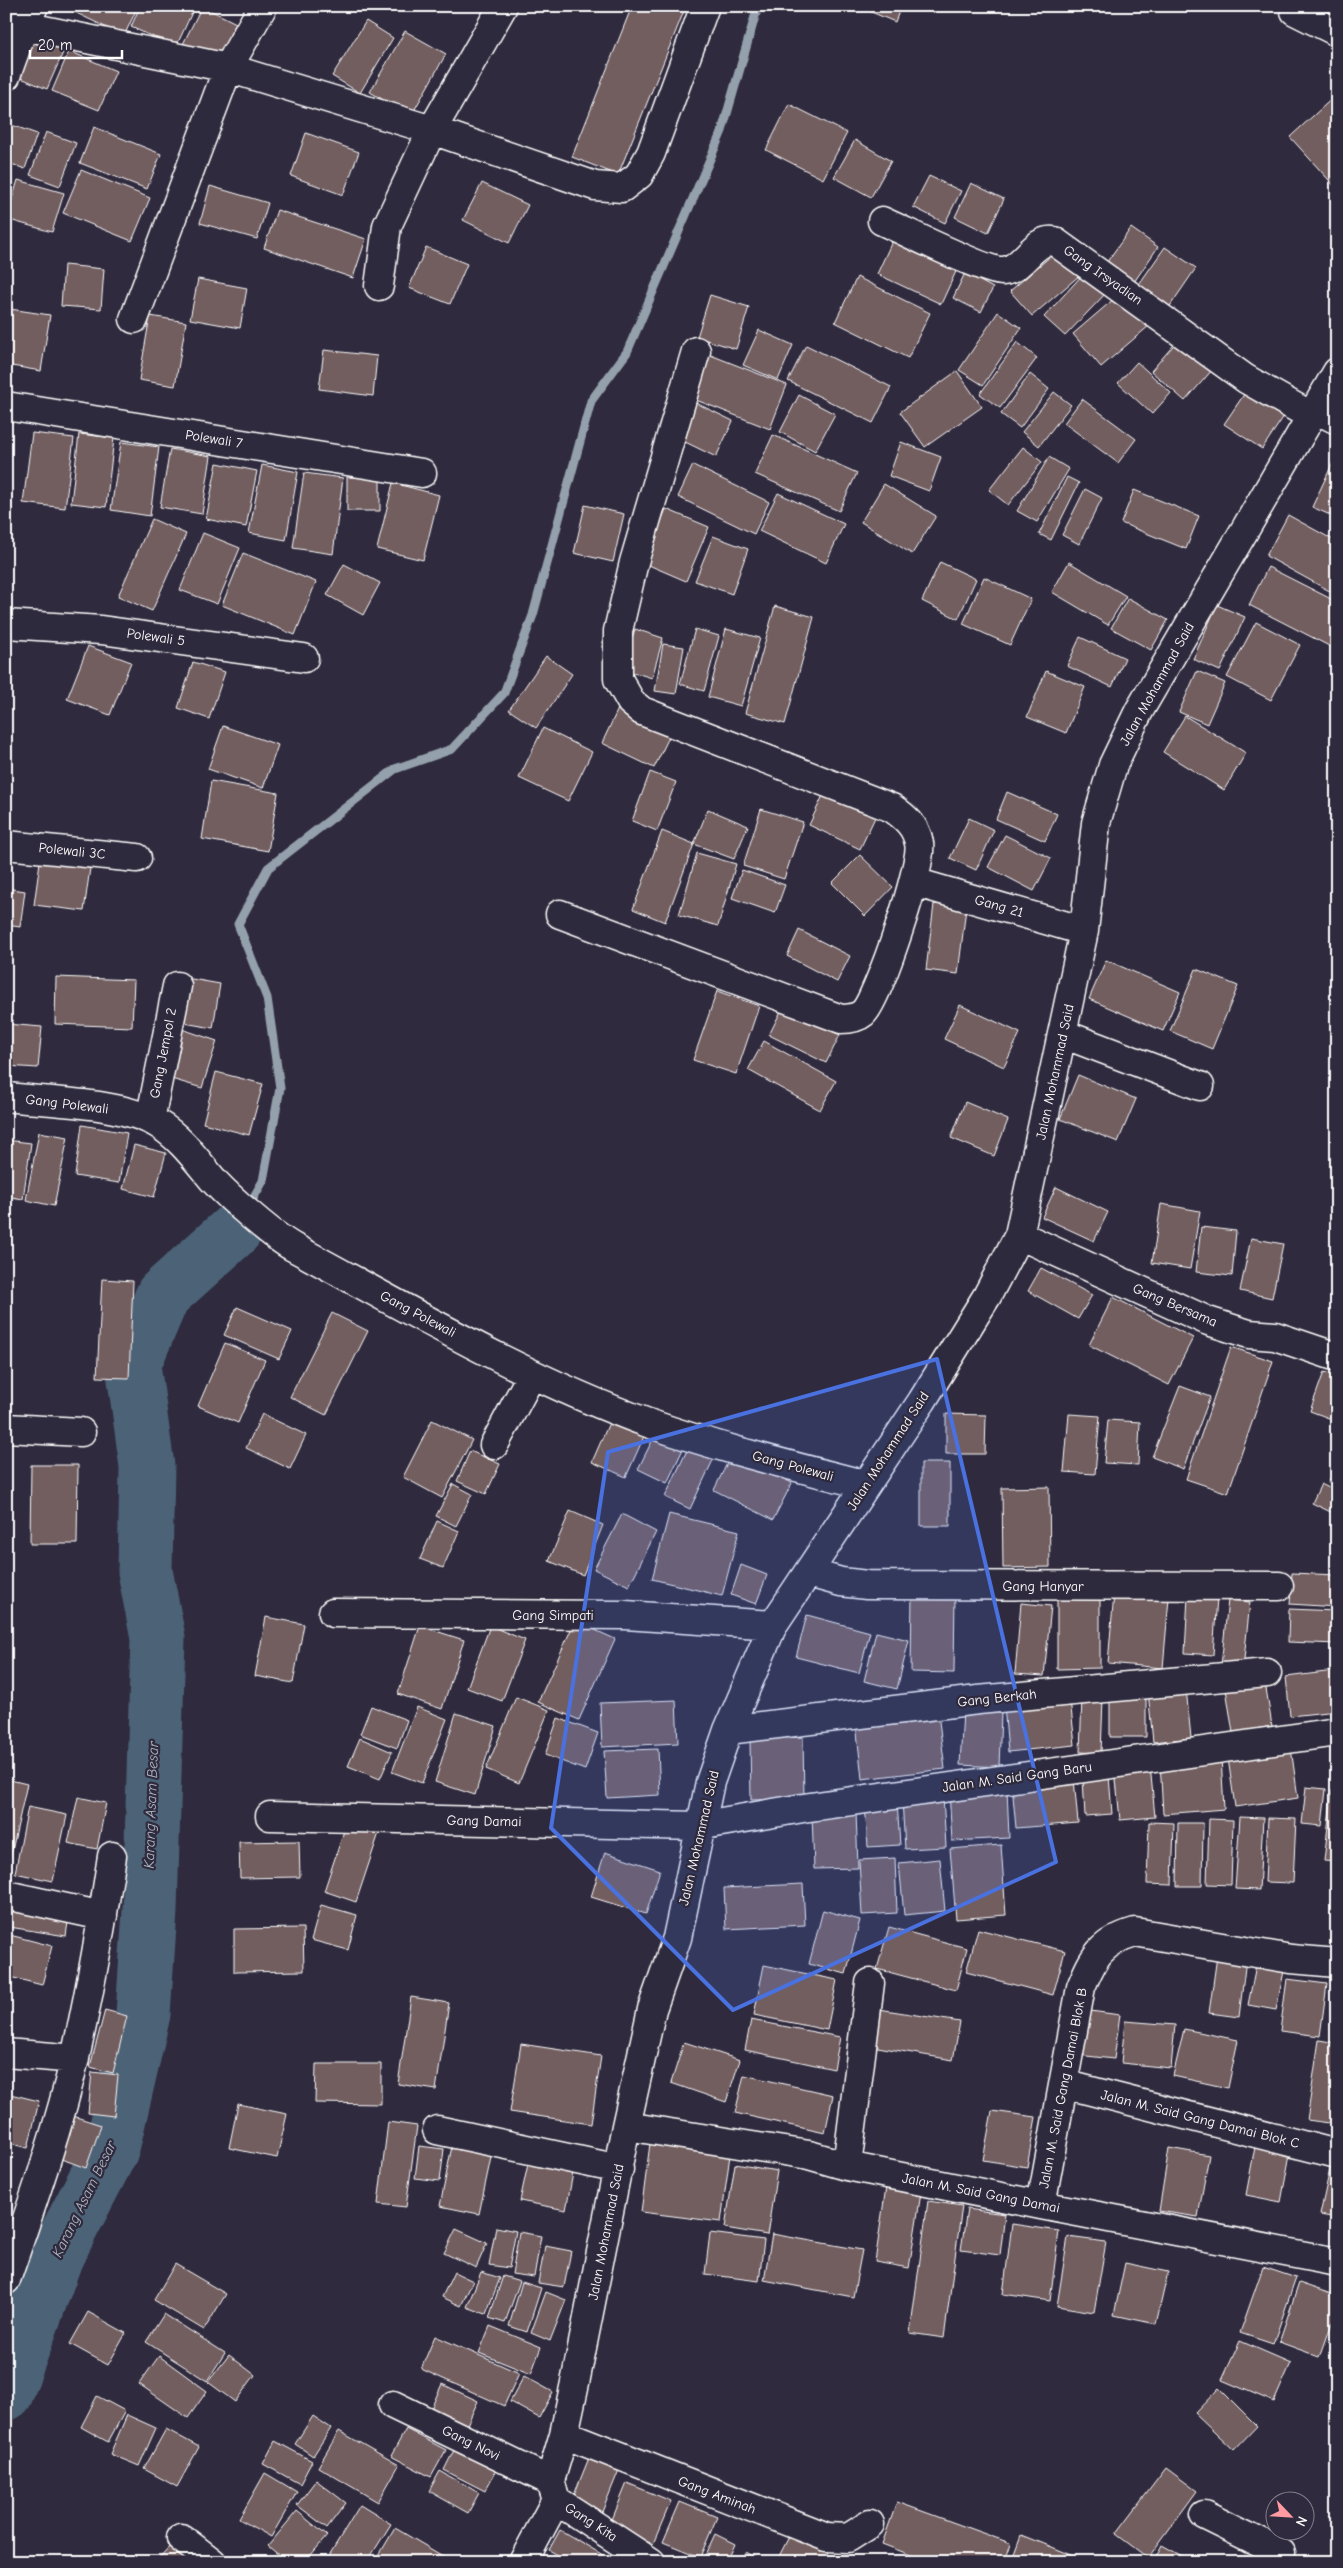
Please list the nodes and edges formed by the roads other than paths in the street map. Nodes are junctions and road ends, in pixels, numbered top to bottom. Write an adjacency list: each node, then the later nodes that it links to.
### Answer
1 (264, 6): 7 (street)
2 (503, 6): 9 (street)
3 (705, 6): 9 (street)
4 (1295, 11): 6 (street)
5 (22, 17): 7 (street); 8 (street)
6 (1337, 32)
7 (228, 68): 9 (street); 12 (street)
8 (6, 76)
9 (432, 130): 11 (street)
10 (882, 221): 16 (street, Gang Irsyadian)
11 (380, 286)
12 (134, 320)
13 (696, 351): 22 (street)
14 (1337, 372): 16 (street, Jalan Mohammad Said)
15 (6, 406): 17 (street, Polewali 7)
16 (1321, 415): 24 (street, Jalan Mohammad Said)
17 (422, 473)
18 (6, 624): 19 (street, Polewali 5)
19 (304, 658)
20 (6, 845): 21 (street, Polewali 3C)
21 (137, 858)
22 (914, 882): 23 (street); 24 (street, Gang 21)
23 (560, 914)
24 (1084, 931): 26 (street, Jalan Mohammad Said)
25 (177, 986): 29 (street, Gang Jempol 2)
26 (1063, 1034): 27 (street); 30 (street, Jalan Mohammad Said)
27 (1200, 1086)
28 (6, 1097): 29 (street, Gang Polewali)
29 (150, 1120): 32 (street, Gang Polewali)
30 (1019, 1235): 31 (street, Gang Bersama); 36 (street, Jalan Mohammad Said)
31 (1337, 1357)
32 (532, 1374): 35 (street); 36 (street, Gang Polewali)
33 (6, 1428): 34 (street)
34 (81, 1432)
35 (494, 1445)
36 (866, 1486): 37 (street, Jalan Mohammad Said)
37 (809, 1573): 38 (street, Gang Hanyar); 40 (street, Jalan Mohammad Said)
38 (1279, 1586)
39 (333, 1613): 40 (street, Gang Simpati)
40 (773, 1625): 42 (street, Jalan Mohammad Said)
41 (1267, 1672): 42 (street, Gang Berkah)
42 (728, 1730): 45 (street, Jalan Mohammad Said)
43 (1337, 1732): 45 (street, Jalan M. Said Gang Baru)
44 (270, 1816): 45 (street, Gang Damai)
45 (698, 1826): 54 (street, Jalan Mohammad Said)
46 (112, 1856): 48 (street)
47 (6, 1894): 48 (street)
48 (103, 1916): 52 (street)
49 (1337, 1963): 53 (street, Jalan M. Said Gang Damai Blok B)
50 (870, 1983): 57 (street)
51 (6, 2053): 52 (street)
52 (75, 2059): 61 (street)
53 (1064, 2084): 56 (street, Jalan M. Said Gang Damai Blok C); 59 (street, Jalan M. Said Gang Damai Blok B)
54 (626, 2126): 57 (street, Jalan M. Said Gang Damai); 58 (street, Jalan Mohammad Said)
55 (437, 2130): 58 (street)
56 (1337, 2154)
57 (847, 2166): 59 (street, Jalan M. Said Gang Damai)
58 (619, 2169): 63 (street, Jalan Mohammad Said)
59 (1041, 2206): 60 (street, Jalan M. Said Gang Damai)
60 (1337, 2262)
61 (6, 2280)
62 (393, 2405): 64 (street, Gang Novi)
63 (564, 2434): 64 (street, Jalan Mohammad Said); 66 (street, Gang Aminah)
64 (553, 2491): 70 (street, Jalan Mohammad Said); 71 (street, Gang Kita)
65 (1204, 2515): 68 (street)
66 (870, 2524)
67 (181, 2538): 69 (street)
68 (1278, 2557)
69 (212, 2562)
70 (523, 2562)
71 (651, 2562)

